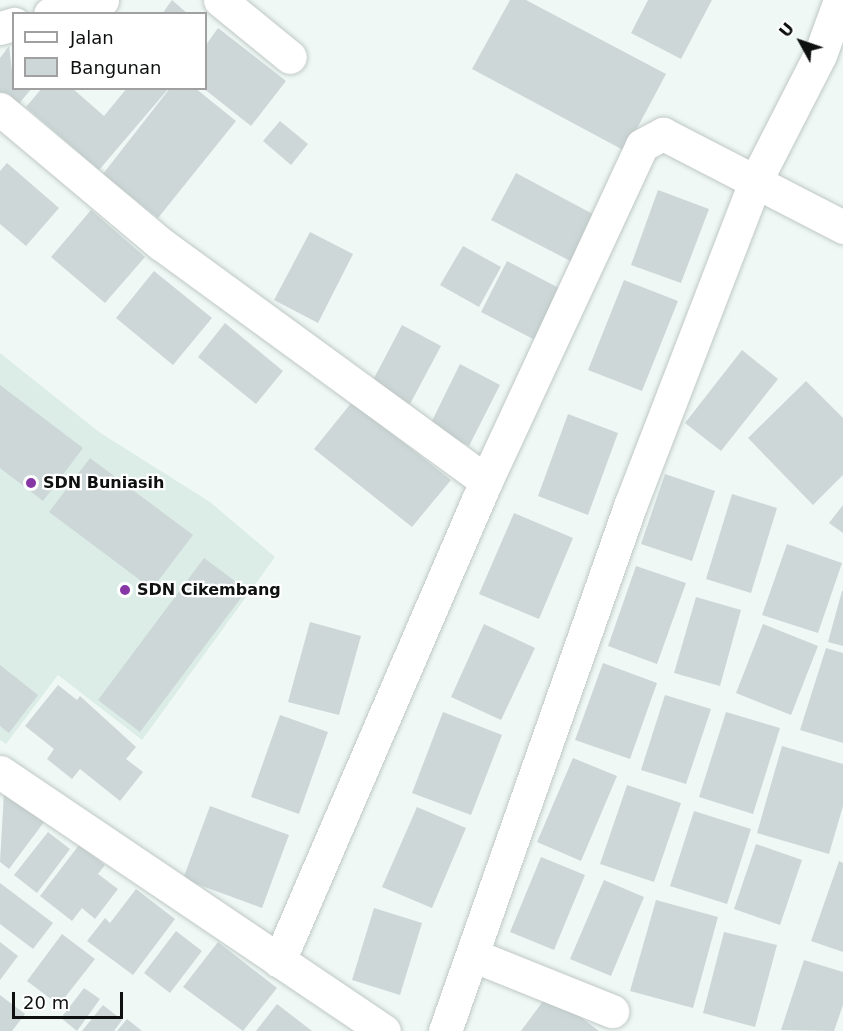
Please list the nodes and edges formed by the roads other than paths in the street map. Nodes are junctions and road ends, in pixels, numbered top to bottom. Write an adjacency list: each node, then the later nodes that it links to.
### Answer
1 (102, 0): 4 (street)
2 (220, 0): 5 (street)
3 (840, 0): 7 (street)
4 (57, 12)
5 (290, 57)
6 (0, 109): 9 (street)
7 (756, 180): 8 (street); 9 (street); 11 (street)
8 (843, 227)
9 (486, 481): 12 (street)
10 (0, 772): 12 (street)
11 (475, 956): 13 (street); 15 (street)
12 (279, 961): 14 (street)
13 (612, 1011)
14 (384, 1031)
15 (445, 1031)

